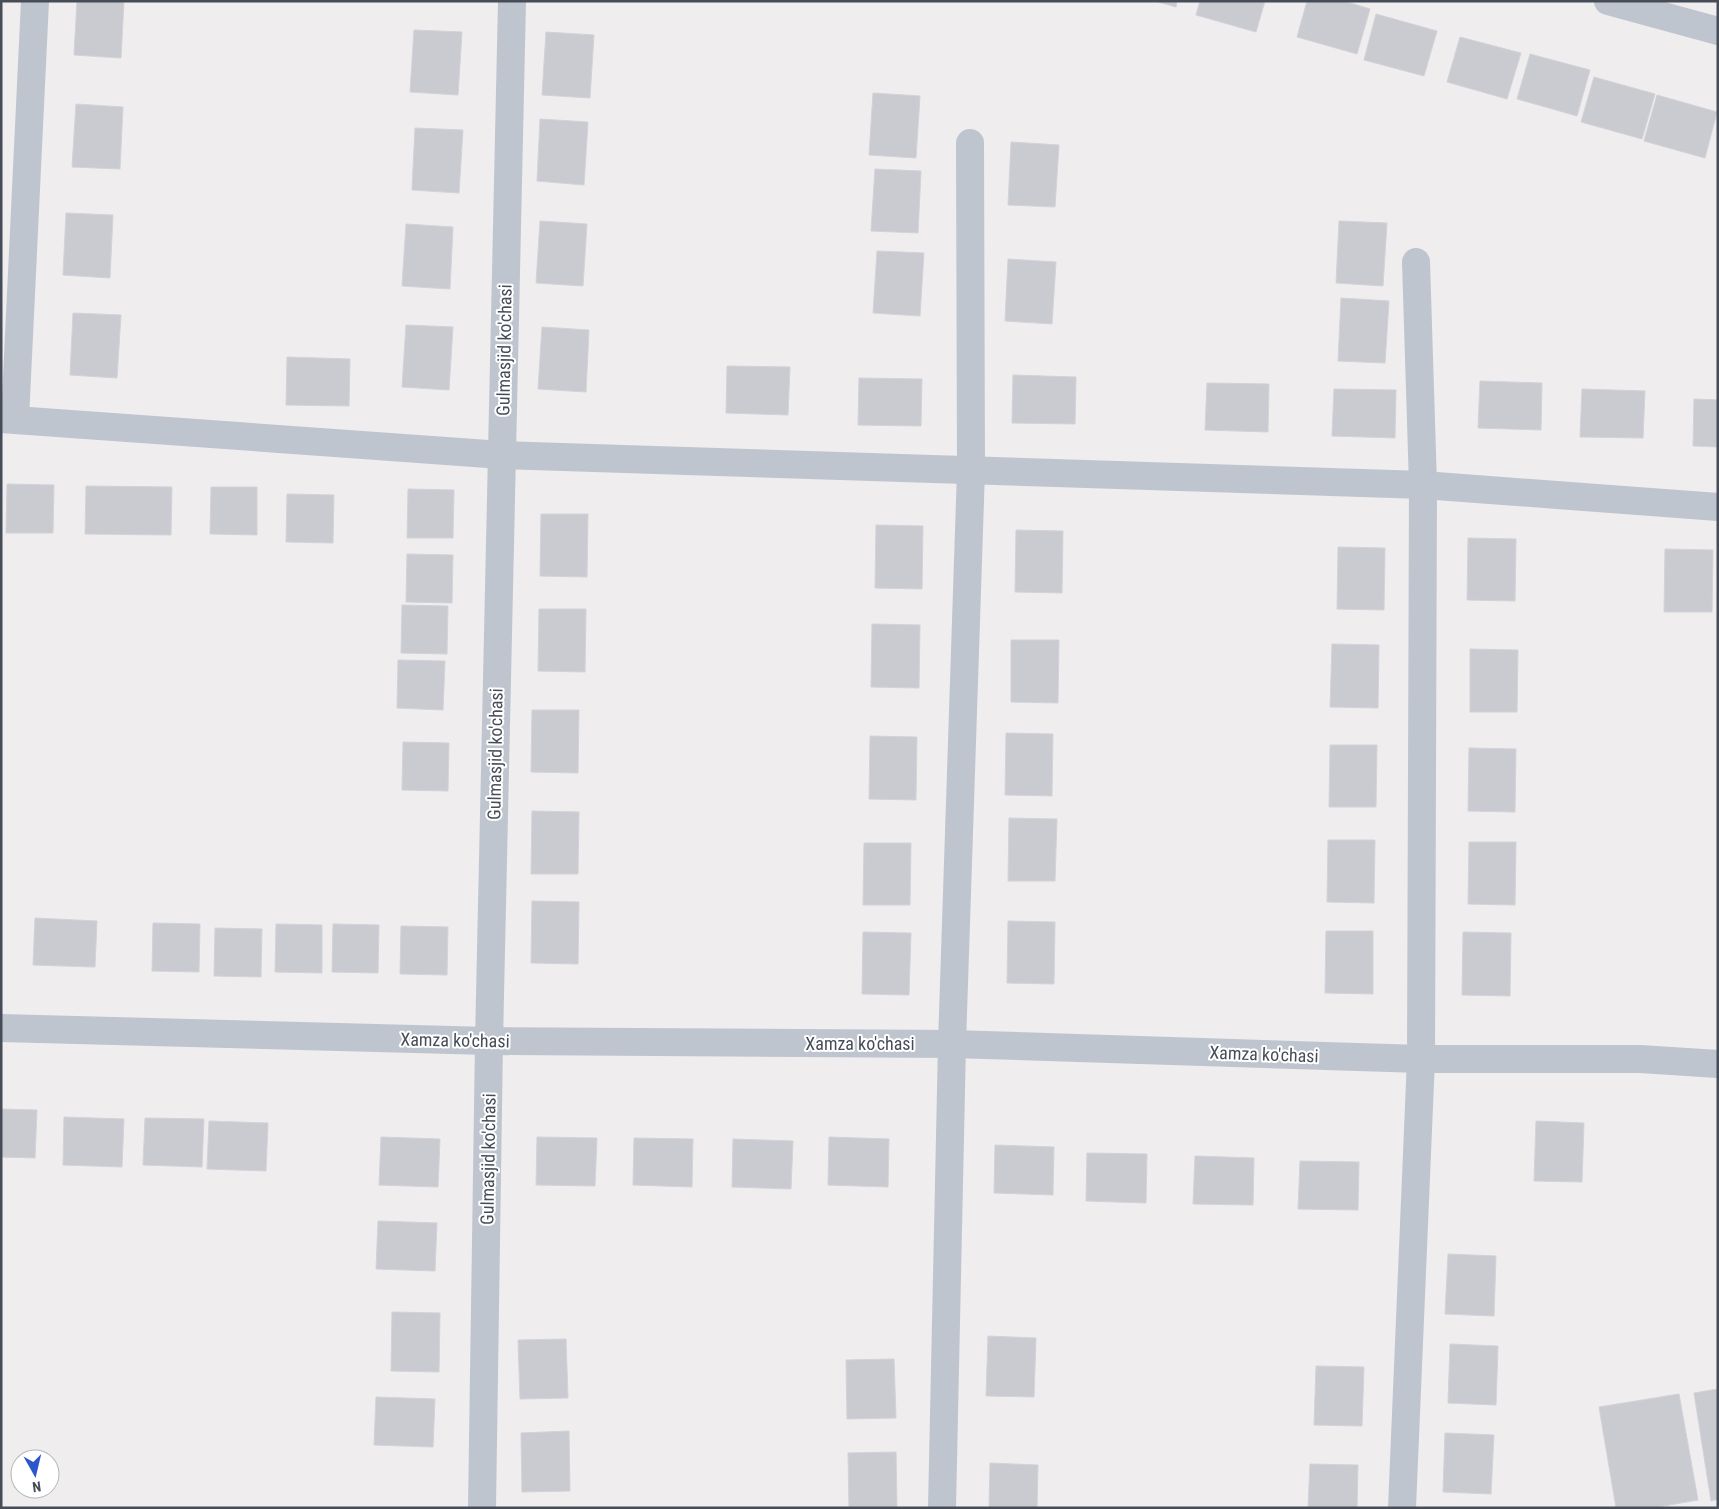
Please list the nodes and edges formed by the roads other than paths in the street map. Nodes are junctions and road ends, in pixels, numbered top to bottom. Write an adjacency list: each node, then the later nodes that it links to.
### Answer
1 (35, 1): 7 (street)
2 (512, 1): 8 (street, Gulmasjid ko'chasi)
3 (1608, 1): 4 (street)
4 (1718, 31)
5 (970, 143): 9 (street)
6 (1416, 262): 10 (street)
7 (8, 419): 8 (street)
8 (502, 455): 9 (street); 13 (street, Gulmasjid ko'chasi)
9 (971, 470): 10 (street); 14 (street)
10 (1423, 485): 11 (street); 15 (street)
11 (1718, 507)
12 (1, 1028): 13 (street, Xamza ko'chasi)
13 (490, 1041): 14 (street, Xamza ko'chasi); 17 (street, Gulmasjid ko'chasi)
14 (952, 1044): 15 (street, Xamza ko'chasi); 18 (street)
15 (1421, 1060): 16 (street, Xamza ko'chasi); 19 (street)
16 (1718, 1064)
17 (482, 1508)
18 (942, 1508)
19 (1402, 1508)

